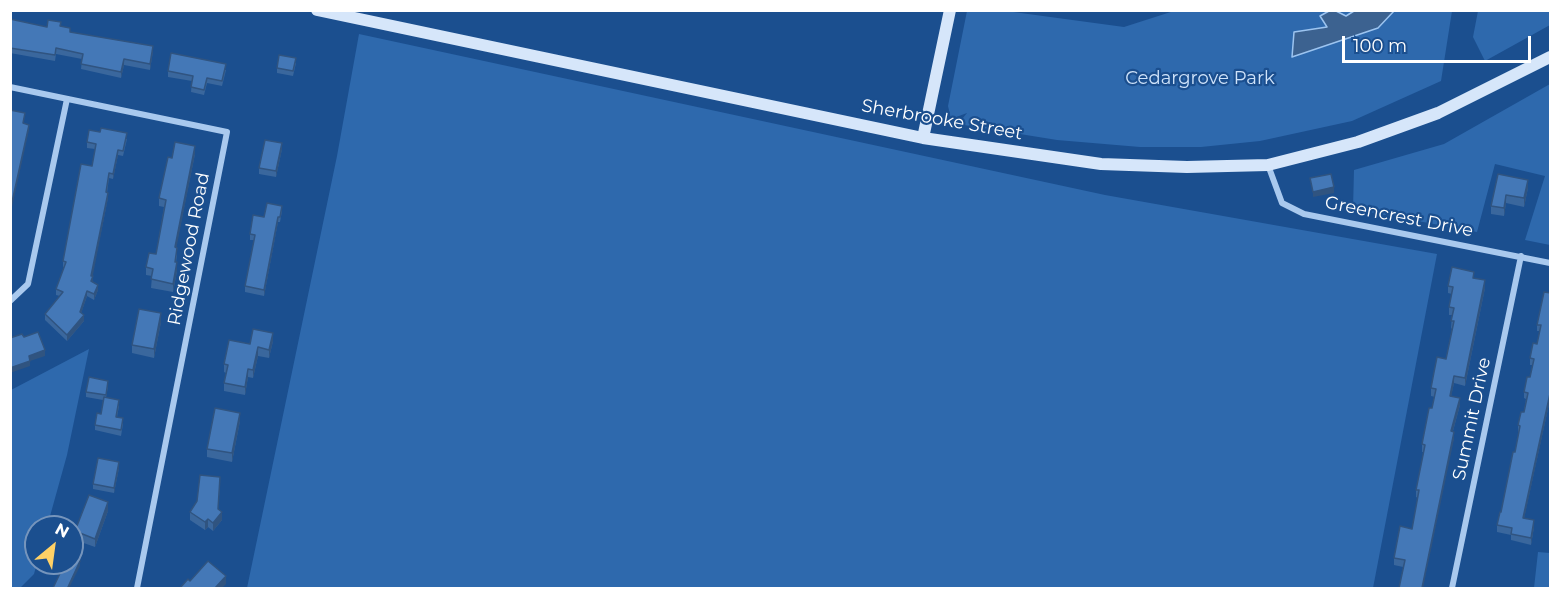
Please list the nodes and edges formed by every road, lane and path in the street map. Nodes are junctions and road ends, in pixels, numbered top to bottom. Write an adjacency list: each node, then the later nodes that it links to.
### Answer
1 (317, 10): 6 (main road, Sherbrooke Street)
2 (950, 10): 6 (main road)
3 (1551, 57): 7 (main road, Sherbrooke Street)
4 (10, 87): 5 (street, Ridgewood Road)
5 (67, 99): 10 (street); 11 (street, Ridgewood Road)
6 (923, 138): 7 (main road, Sherbrooke Street)
7 (1268, 165): 8 (street, Greencrest Drive)
8 (1521, 256): 9 (street, Greencrest Drive); 12 (street, Summit Drive)
9 (1551, 263)
10 (10, 301)
11 (137, 588)
12 (1452, 588)

